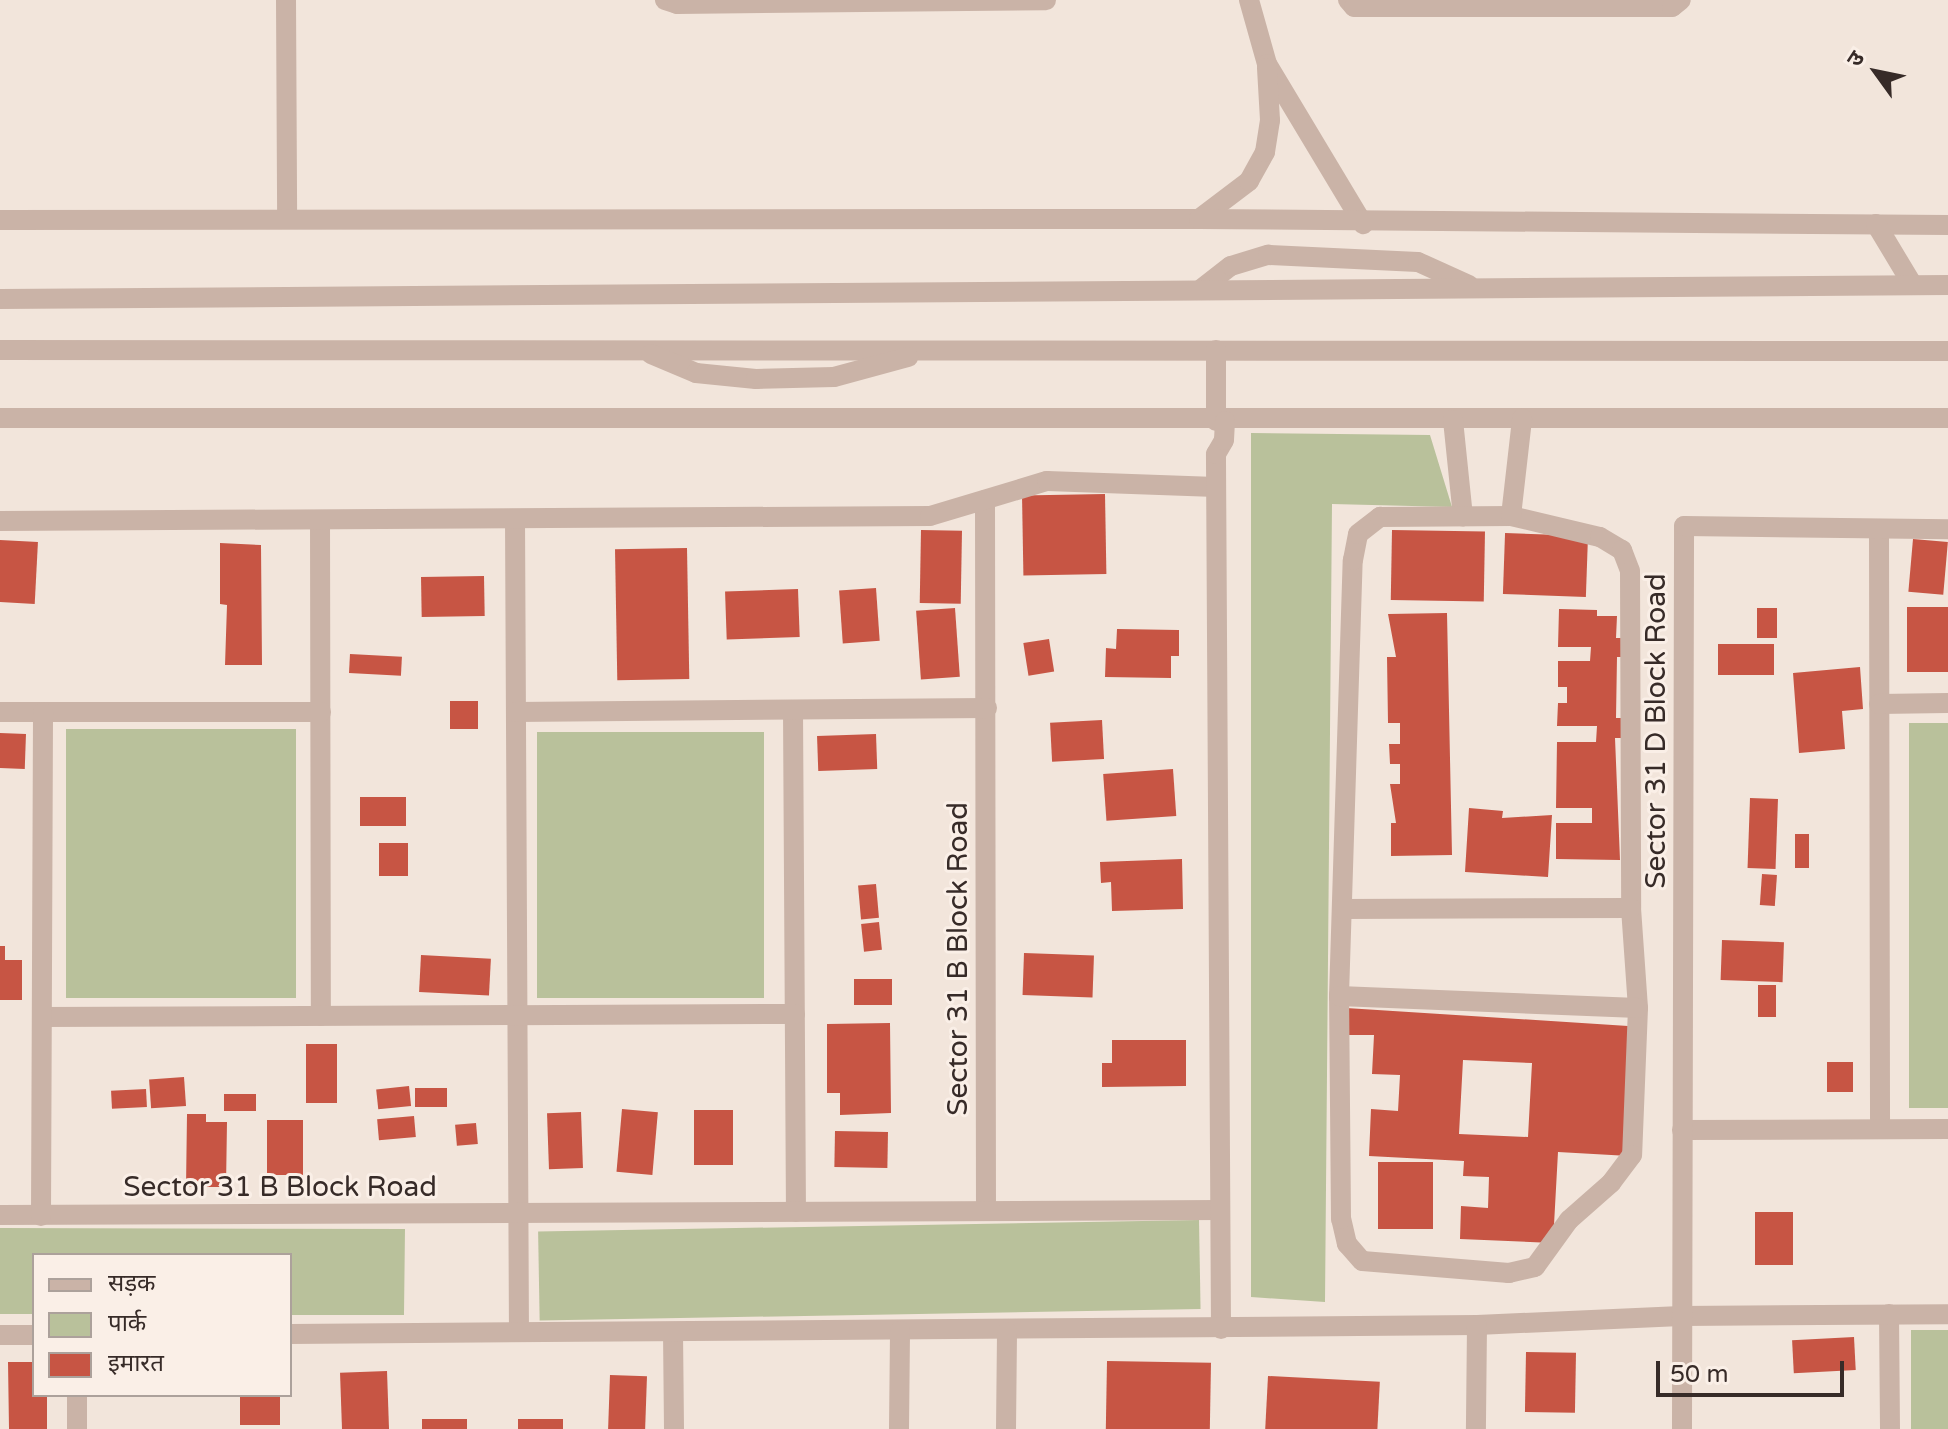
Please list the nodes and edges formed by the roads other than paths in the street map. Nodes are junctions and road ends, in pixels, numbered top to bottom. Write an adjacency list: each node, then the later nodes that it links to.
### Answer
1 (286, 0): 10 (street)
2 (665, 0): 7 (street)
3 (1046, 0): 8 (street)
4 (1249, 0): 9 (street)
5 (1348, 0): 6 (street)
6 (1681, 0)
7 (815, 2): 8 (street)
8 (894, 2)
9 (1267, 64): 11 (street); 13 (street)
10 (287, 218): 11 (street); 12 (street)
11 (1199, 219): 13 (street)
12 (0, 220)
13 (1363, 224): 14 (street)
14 (1876, 224): 15 (street); 16 (street)
15 (1948, 225)
16 (1912, 284): 17 (street); 18 (street)
17 (1948, 285)
18 (1476, 288): 19 (street); 19 (street)
19 (1200, 290): 20 (street)
20 (0, 299)
21 (0, 350): 22 (street)
22 (643, 350): 23 (street); 23 (street)
23 (936, 350): 24 (street)
24 (1216, 350): 25 (street); 30 (street)
25 (1948, 351)
26 (0, 418): 30 (street)
27 (1948, 418): 28 (street)
28 (1522, 419): 29 (street); 34 (street)
29 (1453, 420): 30 (street); 33 (street)
30 (1217, 421): 31 (street)
31 (1216, 487): 32 (street); 60 (street)
32 (985, 500): 35 (street); 42 (street, Sector 31 B Block Road)
33 (1463, 516): 34 (street); 49 (street)
34 (1511, 516): 48 (street)
35 (515, 519): 36 (street); 47 (street)
36 (320, 520): 37 (street); 46 (street)
37 (0, 521)
38 (1879, 529): 39 (street, Sector 31 D Block Road); 41 (street); 58 (street, Sector 31 D Block Road)
39 (1948, 529)
40 (1948, 703): 41 (street)
41 (1879, 704): 56 (street)
42 (987, 708): 43 (street); 59 (street, Sector 31 B Block Road)
43 (793, 710): 47 (street); 52 (street)
44 (0, 712): 45 (street)
45 (43, 712): 46 (street); 55 (street)
46 (321, 712): 54 (street)
47 (516, 712): 53 (street)
48 (1631, 908): 49 (street); 51 (street)
49 (1343, 909): 50 (street)
50 (1339, 996): 51 (street); 51 (street)
51 (1638, 1008)
52 (795, 1014): 53 (street); 61 (street)
53 (518, 1015): 54 (street); 62 (street)
54 (321, 1016): 55 (street)
55 (42, 1017): 64 (street)
56 (1880, 1129): 57 (street); 58 (street)
57 (1948, 1129)
58 (1682, 1130): 67 (street, Sector 31 D Block Road)
59 (986, 1210): 60 (street, Sector 31 B Block Road); 61 (street, Sector 31 B Block Road)
60 (1220, 1210): 69 (street)
61 (796, 1212): 62 (street, Sector 31 B Block Road)
62 (519, 1213): 64 (street, Sector 31 B Block Road); 71 (street)
63 (0, 1215): 64 (street, Sector 31 B Block Road)
64 (41, 1216)
65 (1889, 1314): 66 (street); 67 (street); 84 (street)
66 (1948, 1314)
67 (1681, 1316): 68 (street); 83 (street, Sector 31 D Block Road)
68 (1477, 1325): 69 (street); 82 (street)
69 (1221, 1329): 73 (street)
70 (900, 1331): 72 (street); 73 (street); 80 (street)
71 (519, 1332): 72 (street); 74 (street)
72 (673, 1332): 79 (street)
73 (1007, 1332): 81 (street)
74 (292, 1334)
75 (0, 1335): 76 (street)
76 (32, 1335)
77 (77, 1397): 78 (street)
78 (77, 1429)
79 (674, 1429)
80 (899, 1429)
81 (1006, 1429)
82 (1476, 1429)
83 (1682, 1429)
84 (1890, 1429)

